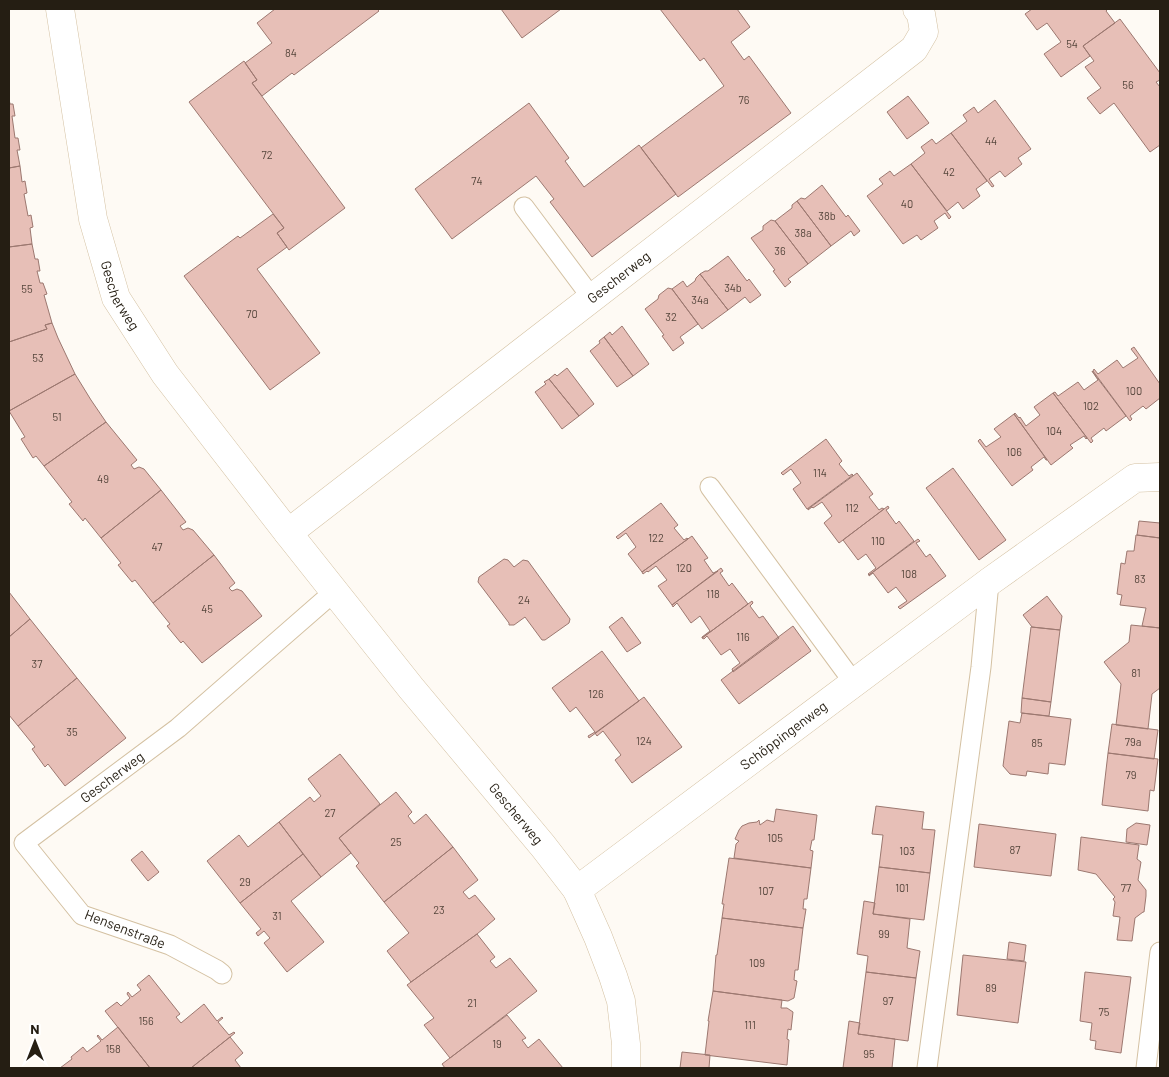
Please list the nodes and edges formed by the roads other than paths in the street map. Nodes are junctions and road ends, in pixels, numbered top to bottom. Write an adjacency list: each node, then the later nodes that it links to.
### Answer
1 (60, 9): 7 (street, Gescherweg)
2 (916, 9): 4 (street, Gescherweg)
3 (524, 207): 4 (lane)
4 (592, 298): 7 (street, Gescherweg)
5 (1160, 477): 8 (street, Schöppingenweg)
6 (710, 487): 10 (lane)
7 (288, 533): 9 (street, Gescherweg)
8 (989, 582): 10 (street, Schöppingenweg); 16 (lane)
9 (335, 592): 11 (lane, Gescherweg); 12 (street, Gescherweg)
10 (854, 683): 12 (street, Schöppingenweg)
11 (24, 843): 14 (lane, Hensenstraße)
12 (577, 890): 15 (street, Gescherweg)
13 (1160, 952): 17 (lane)
14 (222, 974)
15 (626, 1068)
16 (927, 1068)
17 (1146, 1068)

